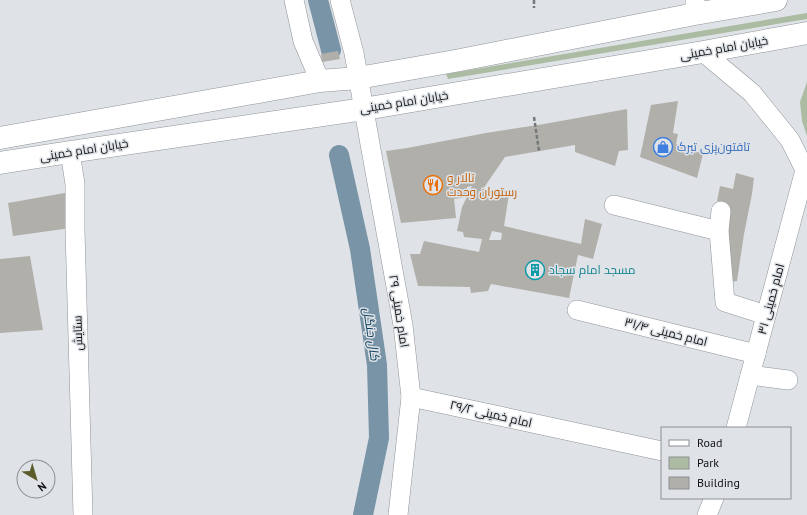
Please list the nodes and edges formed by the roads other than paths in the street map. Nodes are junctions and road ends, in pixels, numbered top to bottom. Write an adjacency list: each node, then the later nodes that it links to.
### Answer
1 (294, 0): 8 (street)
2 (340, 0): 7 (street, امام خمینی ۲۹)
3 (776, 0): 4 (main road)
4 (695, 7): 7 (main road)
5 (807, 33): 6 (main road, خیابان امام خمینی)
6 (703, 52): 9 (main road, خیابان امام خمینی); 13 (street)
7 (358, 78): 8 (main road); 9 (street, امام خمینی ۲۹)
8 (320, 81): 10 (main road)
9 (364, 109): 11 (main road, خیابان امام خمینی); 22 (street, امام خمینی ۲۹)
10 (0, 138)
11 (70, 152): 12 (main road, خیابان امام خمینی); 26 (street, ستایش)
12 (0, 163)
13 (806, 171): 18 (street, امام خمینی ۳۱)
14 (614, 205): 16 (street)
15 (721, 211): 16 (street)
16 (719, 231): 18 (street)
17 (577, 310): 19 (street, امام خمینی ۳۱/۴)
18 (766, 316): 19 (street, امام خمینی ۳۱)
19 (756, 354): 20 (street, امام خمینی ۳۱)
20 (750, 375): 21 (street); 23 (street, امام خمینی ۳۱)
21 (788, 380)
22 (411, 396): 24 (street, امام خمینی ۲۹/۲); 27 (street, امام خمینی ۲۹)
23 (736, 427)
24 (661, 451)
25 (714, 499): 28 (street)
26 (83, 515)
27 (398, 515)
28 (707, 515)

